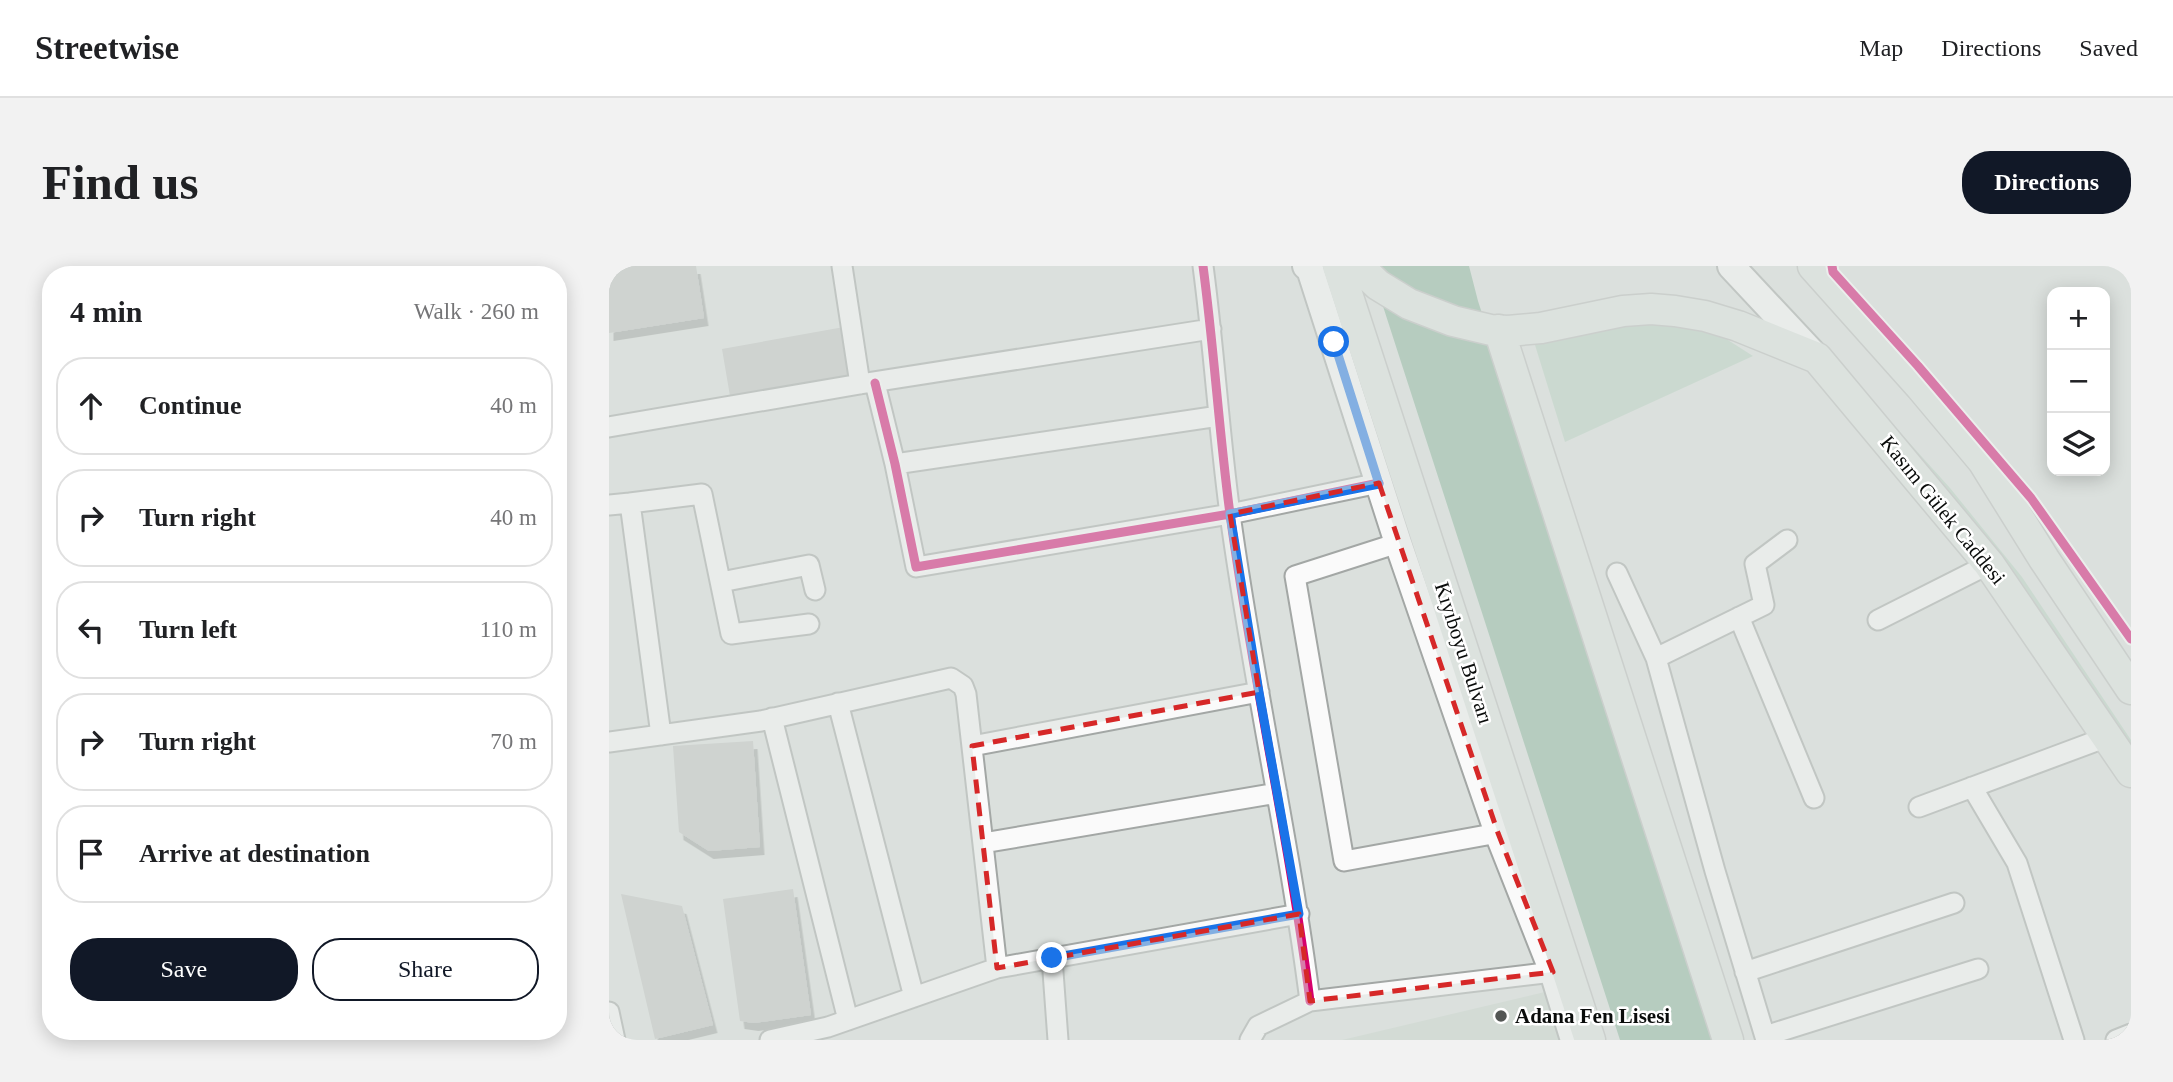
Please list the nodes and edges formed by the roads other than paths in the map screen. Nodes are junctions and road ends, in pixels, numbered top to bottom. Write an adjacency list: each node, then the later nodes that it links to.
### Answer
1 (842, 266): 11 (street)
2 (1203, 266): 8 (street)
3 (1306, 266): 15 (main road)
4 (1338, 266): 63 (main road, Kıyıboyu Bulvarı)
5 (1731, 266): 10 (main road, Kasım Gülek Caddesi)
6 (1813, 266): 29 (main road)
7 (1368, 276): 9 (main road)
8 (1212, 329): 11 (street); 12 (street)
9 (1495, 330): 10 (main road); 64 (main road)
10 (1817, 358): 21 (main road, Kasım Gülek Caddesi)
11 (868, 383): 13 (street); 14 (street)
12 (1219, 416): 14 (street); 18 (street)
13 (609, 427)
14 (895, 464): 18 (street)
15 (1379, 484): 18 (street); 20 (main road)
16 (630, 503): 17 (street); 23 (street); 33 (street)
17 (609, 505)
18 (1230, 514): 30 (street)
19 (1787, 540): 25 (street)
20 (1398, 543): 42 (main road); 42 (street)
21 (1989, 564): 26 (street); 34 (main road, Kasım Gülek Caddesi)
22 (1617, 573): 28 (street)
23 (721, 582): 24 (street); 27 (street)
24 (815, 590)
25 (1739, 617): 28 (street); 40 (street)
26 (1878, 620)
27 (809, 624)
28 (1656, 658): 50 (street)
29 (2131, 690)
30 (1259, 692): 36 (street); 39 (street)
31 (838, 703): 32 (street); 36 (street); 51 (street)
32 (772, 718): 33 (street); 54 (street)
33 (661, 735): 35 (street)
34 (2107, 737): 37 (main road, Kasım Gülek Caddesi); 38 (street)
35 (609, 742)
36 (972, 746): 43 (street)
37 (2131, 772)
38 (1972, 787): 41 (street); 65 (street)
39 (1277, 793): 43 (street); 45 (street)
40 (1814, 798)
41 (1919, 807)
42 (1498, 833): 49 (main road)
43 (983, 843): 47 (street)
44 (1954, 903): 50 (street)
45 (1299, 914): 46 (street); 52 (street)
46 (1052, 958): 47 (street); 60 (street)
47 (997, 968): 51 (street)
48 (1978, 969): 57 (street)
49 (1553, 972): 52 (street); 62 (main road)
50 (1745, 972): 57 (street)
51 (913, 998): 54 (street)
52 (1310, 1001): 61 (street)
53 (609, 1012): 58 (street)
54 (848, 1020): 55 (street)
55 (829, 1033): 59 (street)
56 (2131, 1034): 66 (street)
57 (1765, 1038)
58 (615, 1040)
59 (770, 1040)
60 (1058, 1040)
61 (1250, 1040)
62 (1574, 1040)
63 (1590, 1040)
64 (1728, 1040)
65 (2074, 1040)
66 (2116, 1040)

